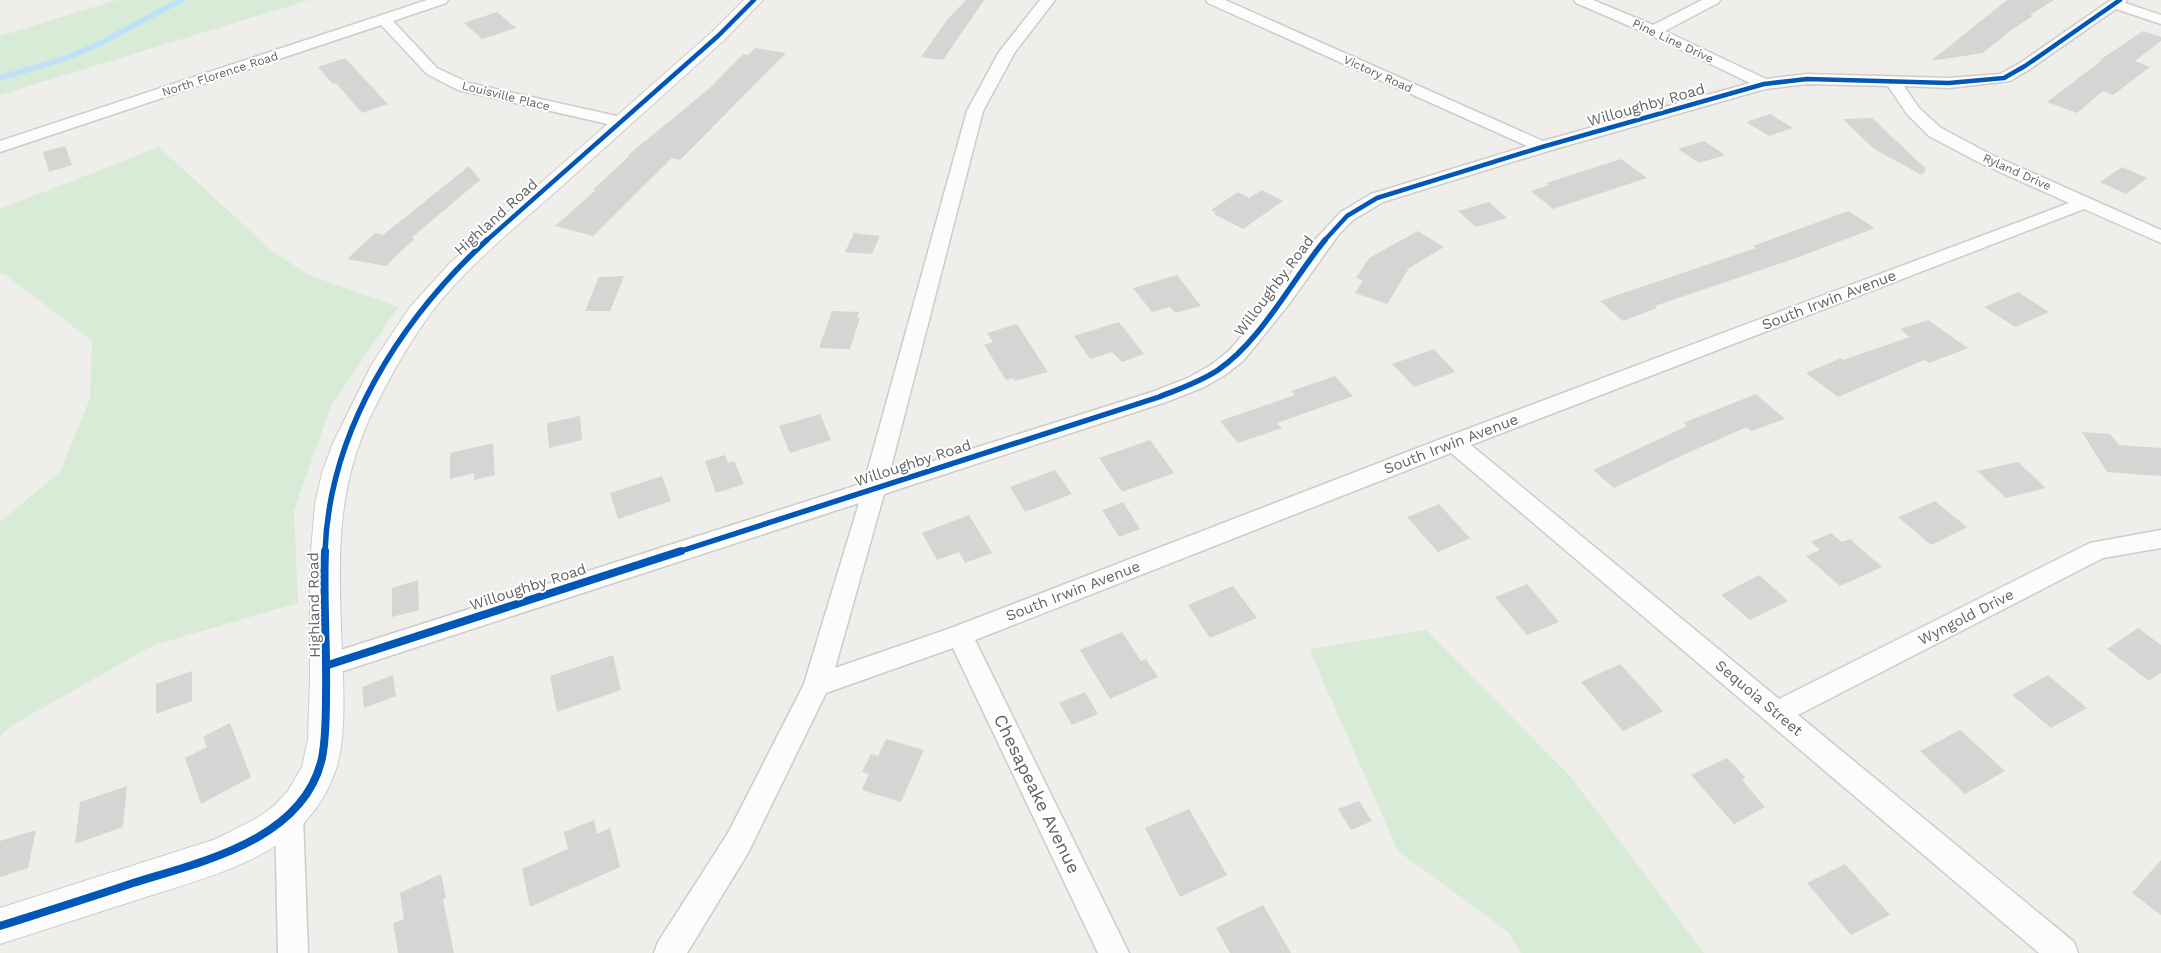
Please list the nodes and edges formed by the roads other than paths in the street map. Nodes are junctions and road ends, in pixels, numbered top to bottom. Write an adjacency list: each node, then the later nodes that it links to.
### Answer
1 (440, 0): 8 (street, North Florence Road)
2 (754, 0): 13 (street, Highland Road)
3 (1048, 0): 19 (street)
4 (1213, 0): 15 (street, Victory Road)
5 (1581, 0): 10 (street, Pine Line Drive)
6 (1713, 0): 10 (street)
7 (2118, 2): 9 (street); 11 (street, Willoughby Road)
8 (384, 20): 13 (street, Louisville Place); 14 (street, North Florence Road)
9 (2161, 20)
10 (1654, 31): 12 (street, Pine Line Drive)
11 (1893, 82): 12 (street, Willoughby Road); 16 (street, Ryland Drive)
12 (1764, 84): 15 (street, Willoughby Road)
13 (621, 122): 22 (street, Highland Road)
14 (0, 147)
15 (1542, 147): 19 (street, Willoughby Road)
16 (2085, 203): 17 (street, Ryland Drive); 18 (street, South Irwin Avenue)
17 (2161, 237)
18 (1454, 443): 21 (street, South Irwin Avenue); 24 (street, Sequoia Street)
19 (874, 489): 22 (street, Willoughby Road); 23 (street)
20 (2161, 539): 24 (street, Wyngold Drive)
21 (960, 635): 23 (street, South Irwin Avenue); 29 (street, Chesapeake Avenue)
22 (328, 666): 25 (street, Highland Road)
23 (817, 685): 28 (street)
24 (1776, 713): 30 (street, Sequoia Street)
25 (289, 815): 26 (street, Highland Road); 27 (street)
26 (0, 926)
27 (293, 953)
28 (669, 953)
29 (1114, 953)
30 (2063, 953)

